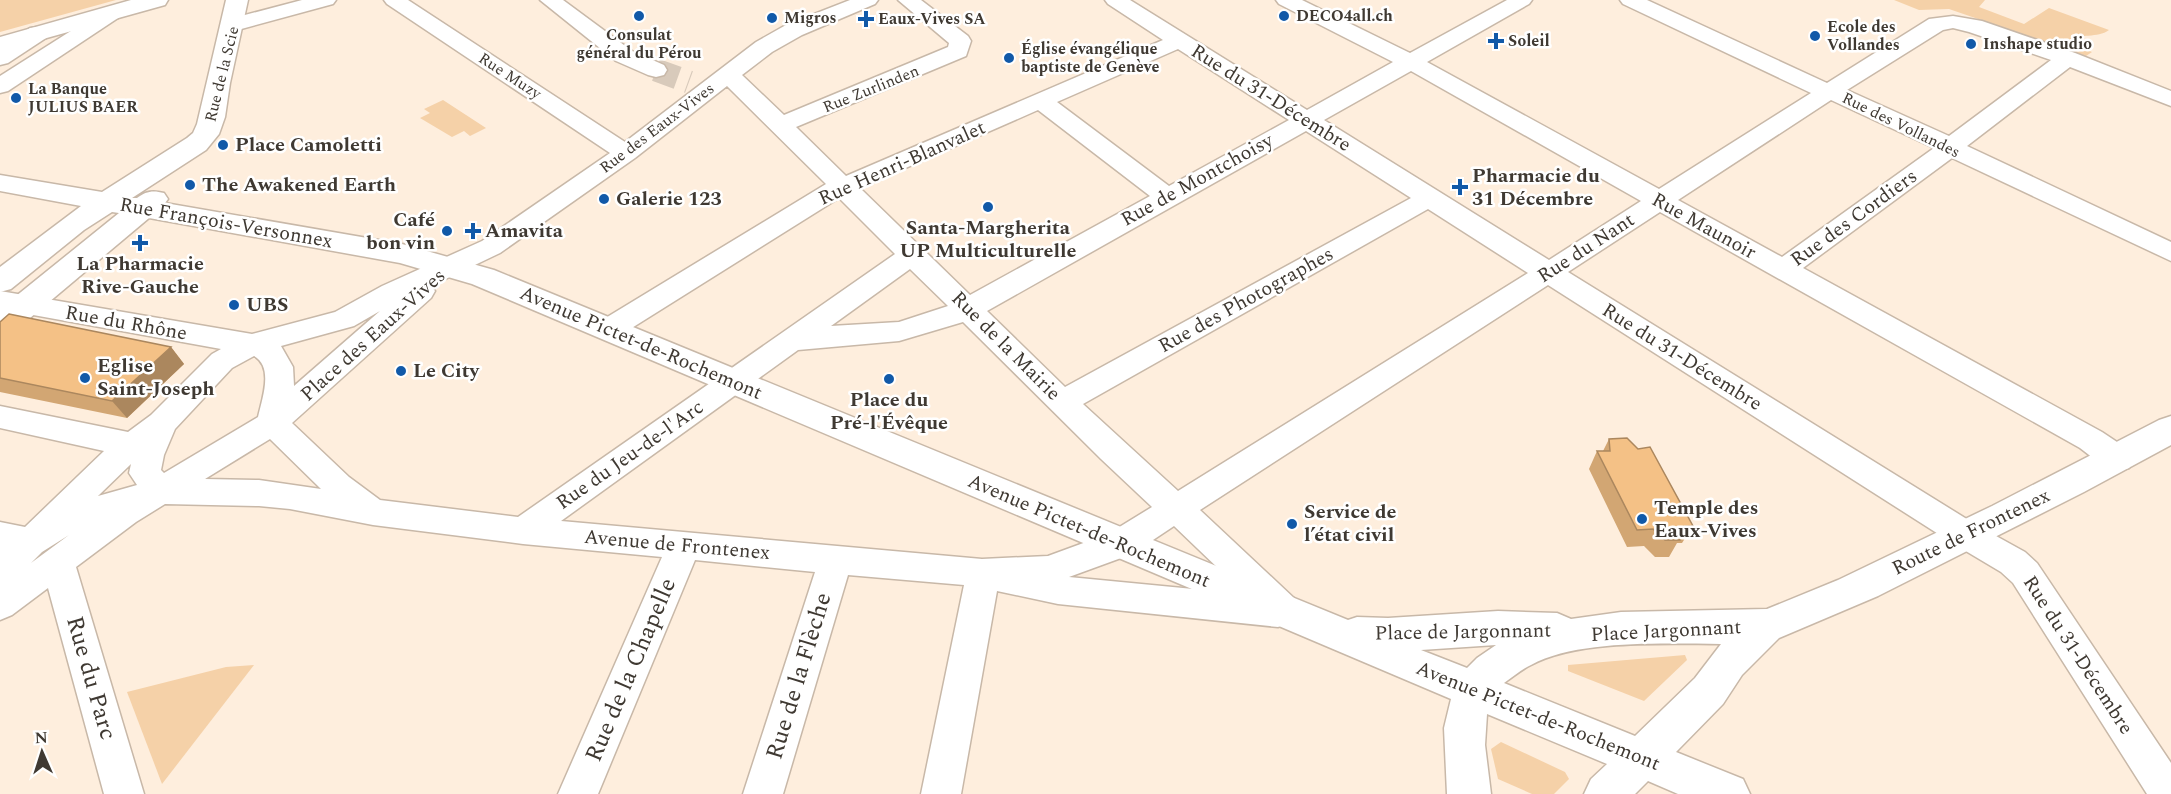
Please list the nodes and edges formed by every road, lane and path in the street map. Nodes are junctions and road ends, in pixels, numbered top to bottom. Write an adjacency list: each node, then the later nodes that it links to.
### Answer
1 (158, 0): 11 (main road)
2 (326, 0): 12 (street)
3 (394, 0): 29 (street, Rue Muzy)
4 (550, 0): 19 (street)
5 (868, 0): 20 (street, Rue des Eaux-Vives)
6 (909, 0): 26 (street, Rue Zurlinden)
7 (1115, 0): 14 (street, Rue du 31-Décembre)
8 (1286, 0): 18 (street, Rue Maunoir)
9 (1522, 0): 18 (street, Rue de Montchoisy)
10 (1630, 0): 22 (street, Rue des Vollandes)
11 (114, 12): 13 (main road); 21 (street)
12 (236, 12): 27 (main road, Rue de la Scie)
13 (38, 33): 15 (main road); 16 (street)
14 (1178, 41): 24 (street, Rue Henri-Blanvalet); 25 (street, Rue du 31-Décembre)
15 (0, 44)
16 (0, 58)
17 (2067, 58): 22 (street, Rue du Nant); 23 (street, Rue du Nant); 28 (street, Rue des Cordiers)
18 (1412, 63): 25 (street, Rue de Montchoisy); 34 (street, Rue Maunoir)
19 (656, 70)
20 (709, 82): 26 (street, Rue de la Mairie); 29 (street, Rue des Eaux-Vives)
21 (0, 86)
22 (1830, 92): 28 (street, Rue des Vollandes); 34 (street, Rue du Nant)
23 (2171, 99)
24 (1042, 102): 31 (street, Rue Henri-Blanvalet); 32 (street)
25 (1308, 119): 32 (street, Rue de Montchoisy); 33 (street, Rue du 31-Décembre)
26 (781, 125): 31 (street, Rue de la Mairie)
27 (198, 144): 35 (main road); 36 (main road)
28 (1951, 147): 37 (street, Rue des Vollandes); 40 (street, Rue des Cordiers)
29 (626, 153): 39 (street, Rue des Eaux-Vives)
30 (0, 183): 35 (main road, Rue François-Versonnex)
31 (843, 186): 38 (street, Rue de la Mairie); 46 (street, Rue Henri-Blanvalet)
32 (1167, 196): 44 (street, Rue de Montchoisy)
33 (1429, 198): 41 (street, Rue du 31-Décembre); 51 (street, Rue des Photographes)
34 (1659, 201): 40 (street, Rue Maunoir); 41 (street, Rue du Nant)
35 (106, 203): 36 (main road, Rue François-Versonnex); 42 (main road)
36 (142, 209): 39 (main road, Rue François-Versonnex); 43 (main road)
37 (2171, 252)
38 (913, 254): 44 (street, Rue de la Mairie); 47 (street, Rue du Jeu-de-l'Arc)
39 (451, 266): 46 (main road, Avenue Pictet-de-Rochemont); 48 (street, Place des Eaux-Vives); 54 (street, Place des Eaux-Vives)
40 (1783, 270): 57 (street, Rue Maunoir)
41 (1549, 272): 59 (street, Rue du Nant); 62 (street, Rue du 31-Décembre)
42 (0, 282)
43 (13, 302): 45 (main road); 49 (street, Rue du Rhône)
44 (968, 309): 47 (street); 51 (street, Rue de la Mairie)
45 (0, 326)
46 (609, 329): 50 (main road, Avenue Pictet-de-Rochemont)
47 (787, 343): 50 (street, Rue du Jeu-de-l'Arc)
48 (252, 344): 49 (street, Place des Eaux-Vives); 54 (street, Place des Eaux-Vives)
49 (217, 350): 53 (street, Place des Eaux-Vives)
50 (733, 381): 61 (street, Rue du Jeu-de-l'Arc); 63 (main road, Avenue Pictet-de-Rochemont)
51 (1063, 402): 59 (street, Rue de la Mairie)
52 (0, 417): 56 (street)
53 (162, 423): 56 (street, Place des Eaux-Vives); 58 (street, Place des Eaux-Vives)
54 (272, 423): 58 (street, Place des Eaux-Vives); 60 (street, Avenue de Frontenex)
55 (2171, 429): 57 (main road, Route de Frontenex)
56 (132, 445): 65 (street, Place des Eaux-Vives)
57 (2118, 459): 62 (main road, Route de Frontenex)
58 (162, 490): 60 (street, Avenue de Frontenex); 65 (street, Place des Eaux-Vives)
59 (1177, 509): 63 (street, Rue du Nant); 70 (street, Rue de la Mairie)
60 (373, 512): 61 (street, Avenue de Frontenex)
61 (523, 531): 64 (street, Avenue de Frontenex)
62 (1966, 535): 71 (main road, Route de Frontenex); 83 (street, Rue du 31-Décembre)
63 (1120, 544): 68 (street, Avenue de Frontenex); 70 (main road, Avenue Pictet-de-Rochemont)
64 (684, 546): 66 (street, Avenue de Frontenex); 78 (street, Rue de la Chapelle)
65 (30, 547): 67 (street, Place des Eaux-Vives); 69 (street, Place des Eaux-Vives); 77 (street, Rue du Parc)
66 (836, 558): 68 (street, Avenue de Frontenex); 79 (street, Rue de la Flèche)
67 (0, 572)
68 (982, 573): 70 (street, Avenue de Frontenex); 80 (street)
69 (0, 605)
70 (1287, 613): 72 (main road, Avenue Pictet-de-Rochemont)
71 (1766, 626): 73 (main road, Place Jargonnant); 75 (main road)
72 (1328, 630): 73 (main road, Place de Jargonnant); 74 (main road, Avenue Pictet-de-Rochemont)
73 (1598, 632): 74 (main road, Place Jargonnant)
74 (1475, 690): 75 (main road, Avenue Pictet-de-Rochemont); 76 (main road)
75 (1643, 759): 81 (main road); 82 (main road, Avenue Pictet-de-Rochemont)
76 (1470, 788)
77 (124, 794)
78 (578, 794)
79 (763, 794)
80 (941, 794)
81 (1605, 794)
82 (1728, 794)
83 (2169, 794)

